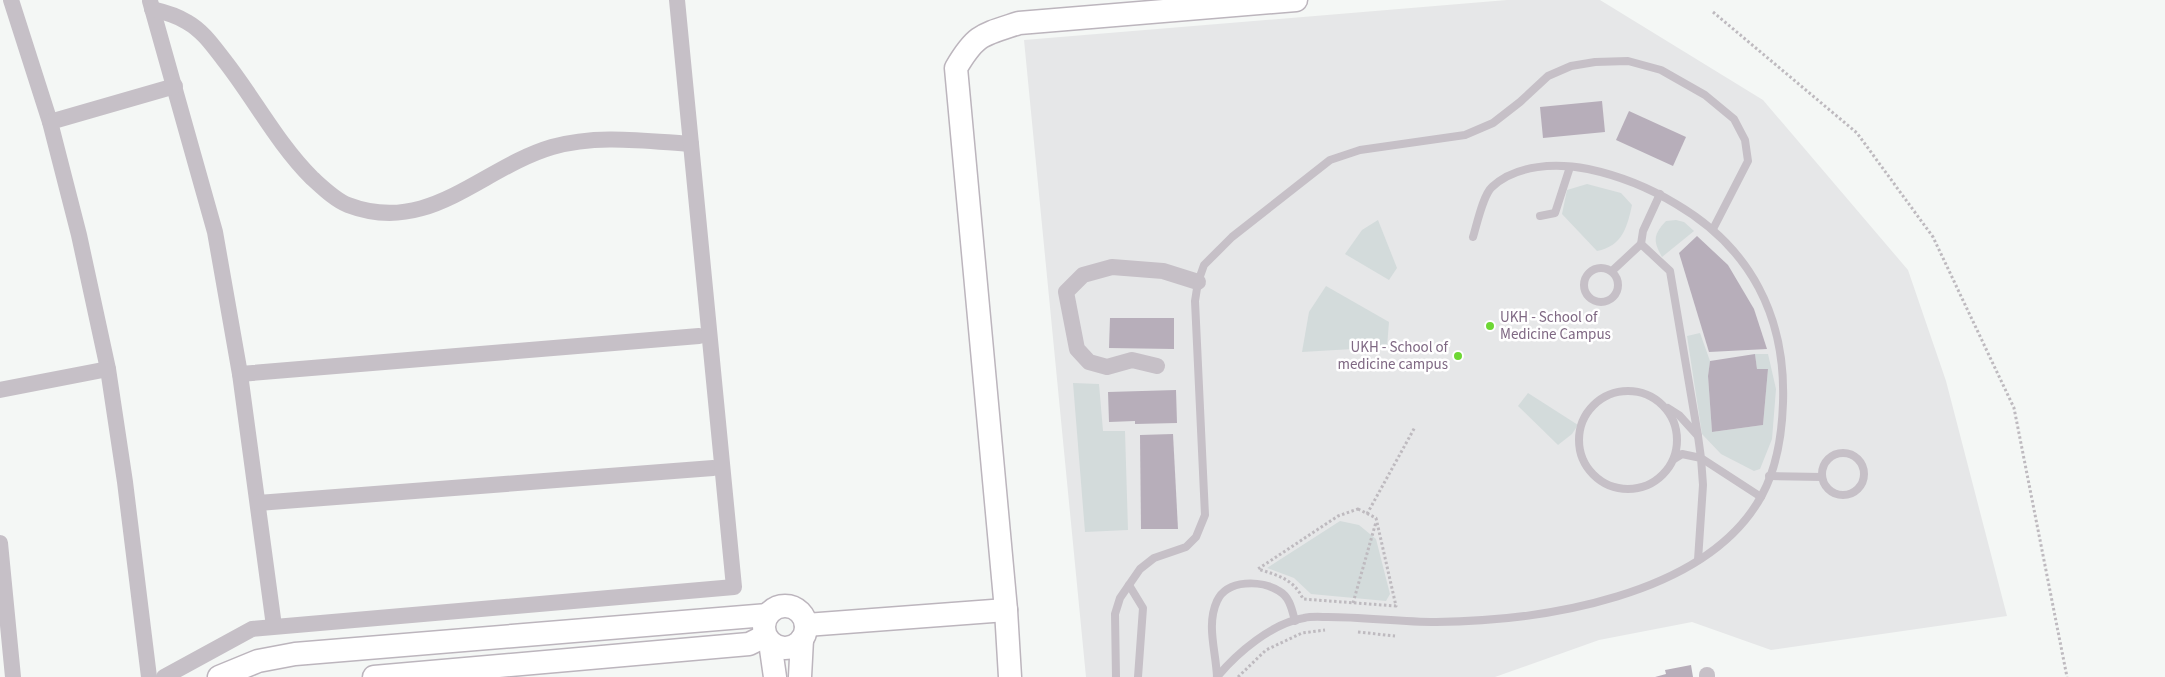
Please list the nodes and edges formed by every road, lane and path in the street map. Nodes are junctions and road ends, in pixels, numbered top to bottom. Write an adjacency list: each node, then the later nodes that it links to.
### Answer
1 (11, 0): 7 (street)
2 (677, 0): 8 (street)
3 (1296, 0): 38 (street)
4 (151, 5): 6 (street); 8 (street)
5 (1713, 12): 58 (path)
6 (175, 86): 7 (street); 20 (street)
7 (50, 122): 19 (street)
8 (691, 144): 40 (street)
9 (1570, 167): 10 (lane); 11 (lane); 13 (lane)
10 (1660, 194): 12 (lane); 14 (lane)
11 (1540, 216)
12 (1713, 229): 16 (lane); 28 (lane)
13 (1473, 237)
14 (1641, 244): 15 (lane); 24 (lane)
15 (1612, 271): 15 (lane)
16 (1198, 282): 18 (street); 36 (lane)
17 (699, 336): 20 (street)
18 (1157, 366)
19 (108, 369): 21 (street); 47 (street)
20 (240, 374): 31 (street)
21 (0, 390)
22 (1664, 406): 24 (lane); 26 (lane); 26 (lane)
23 (1415, 426): 32 (path)
24 (1698, 436): 25 (lane)
25 (1701, 458): 26 (lane); 30 (lane); 35 (lane)
26 (1674, 459)
27 (713, 468): 31 (street)
28 (1769, 476): 29 (lane); 30 (lane)
29 (1822, 477): 29 (lane)
30 (1761, 497): 35 (lane)
31 (258, 503): 40 (street)
32 (1367, 514): 33 (path); 37 (path)
33 (1376, 521): 37 (path); 37 (path)
34 (0, 544): 46 (street)
35 (1698, 560): 39 (lane)
36 (1129, 585): 54 (lane); 55 (lane)
37 (1353, 603)
38 (1006, 610): 44 (street); 53 (street)
39 (1295, 621): 56 (lane); 56 (lane)
40 (274, 626): 48 (street)
41 (1329, 630): 57 (path)
42 (767, 631): 44 (street); 44 (street); 49 (street); 50 (street); 51 (street)
43 (1357, 631): 45 (path)
44 (804, 632): 52 (street)
45 (1394, 636)
46 (13, 677)
47 (149, 677)
48 (164, 677)
49 (219, 677)
50 (374, 677)
51 (775, 677)
52 (800, 677)
53 (1010, 677)
54 (1116, 677)
55 (1138, 677)
56 (1217, 677)
57 (1238, 677)
58 (2067, 677)

